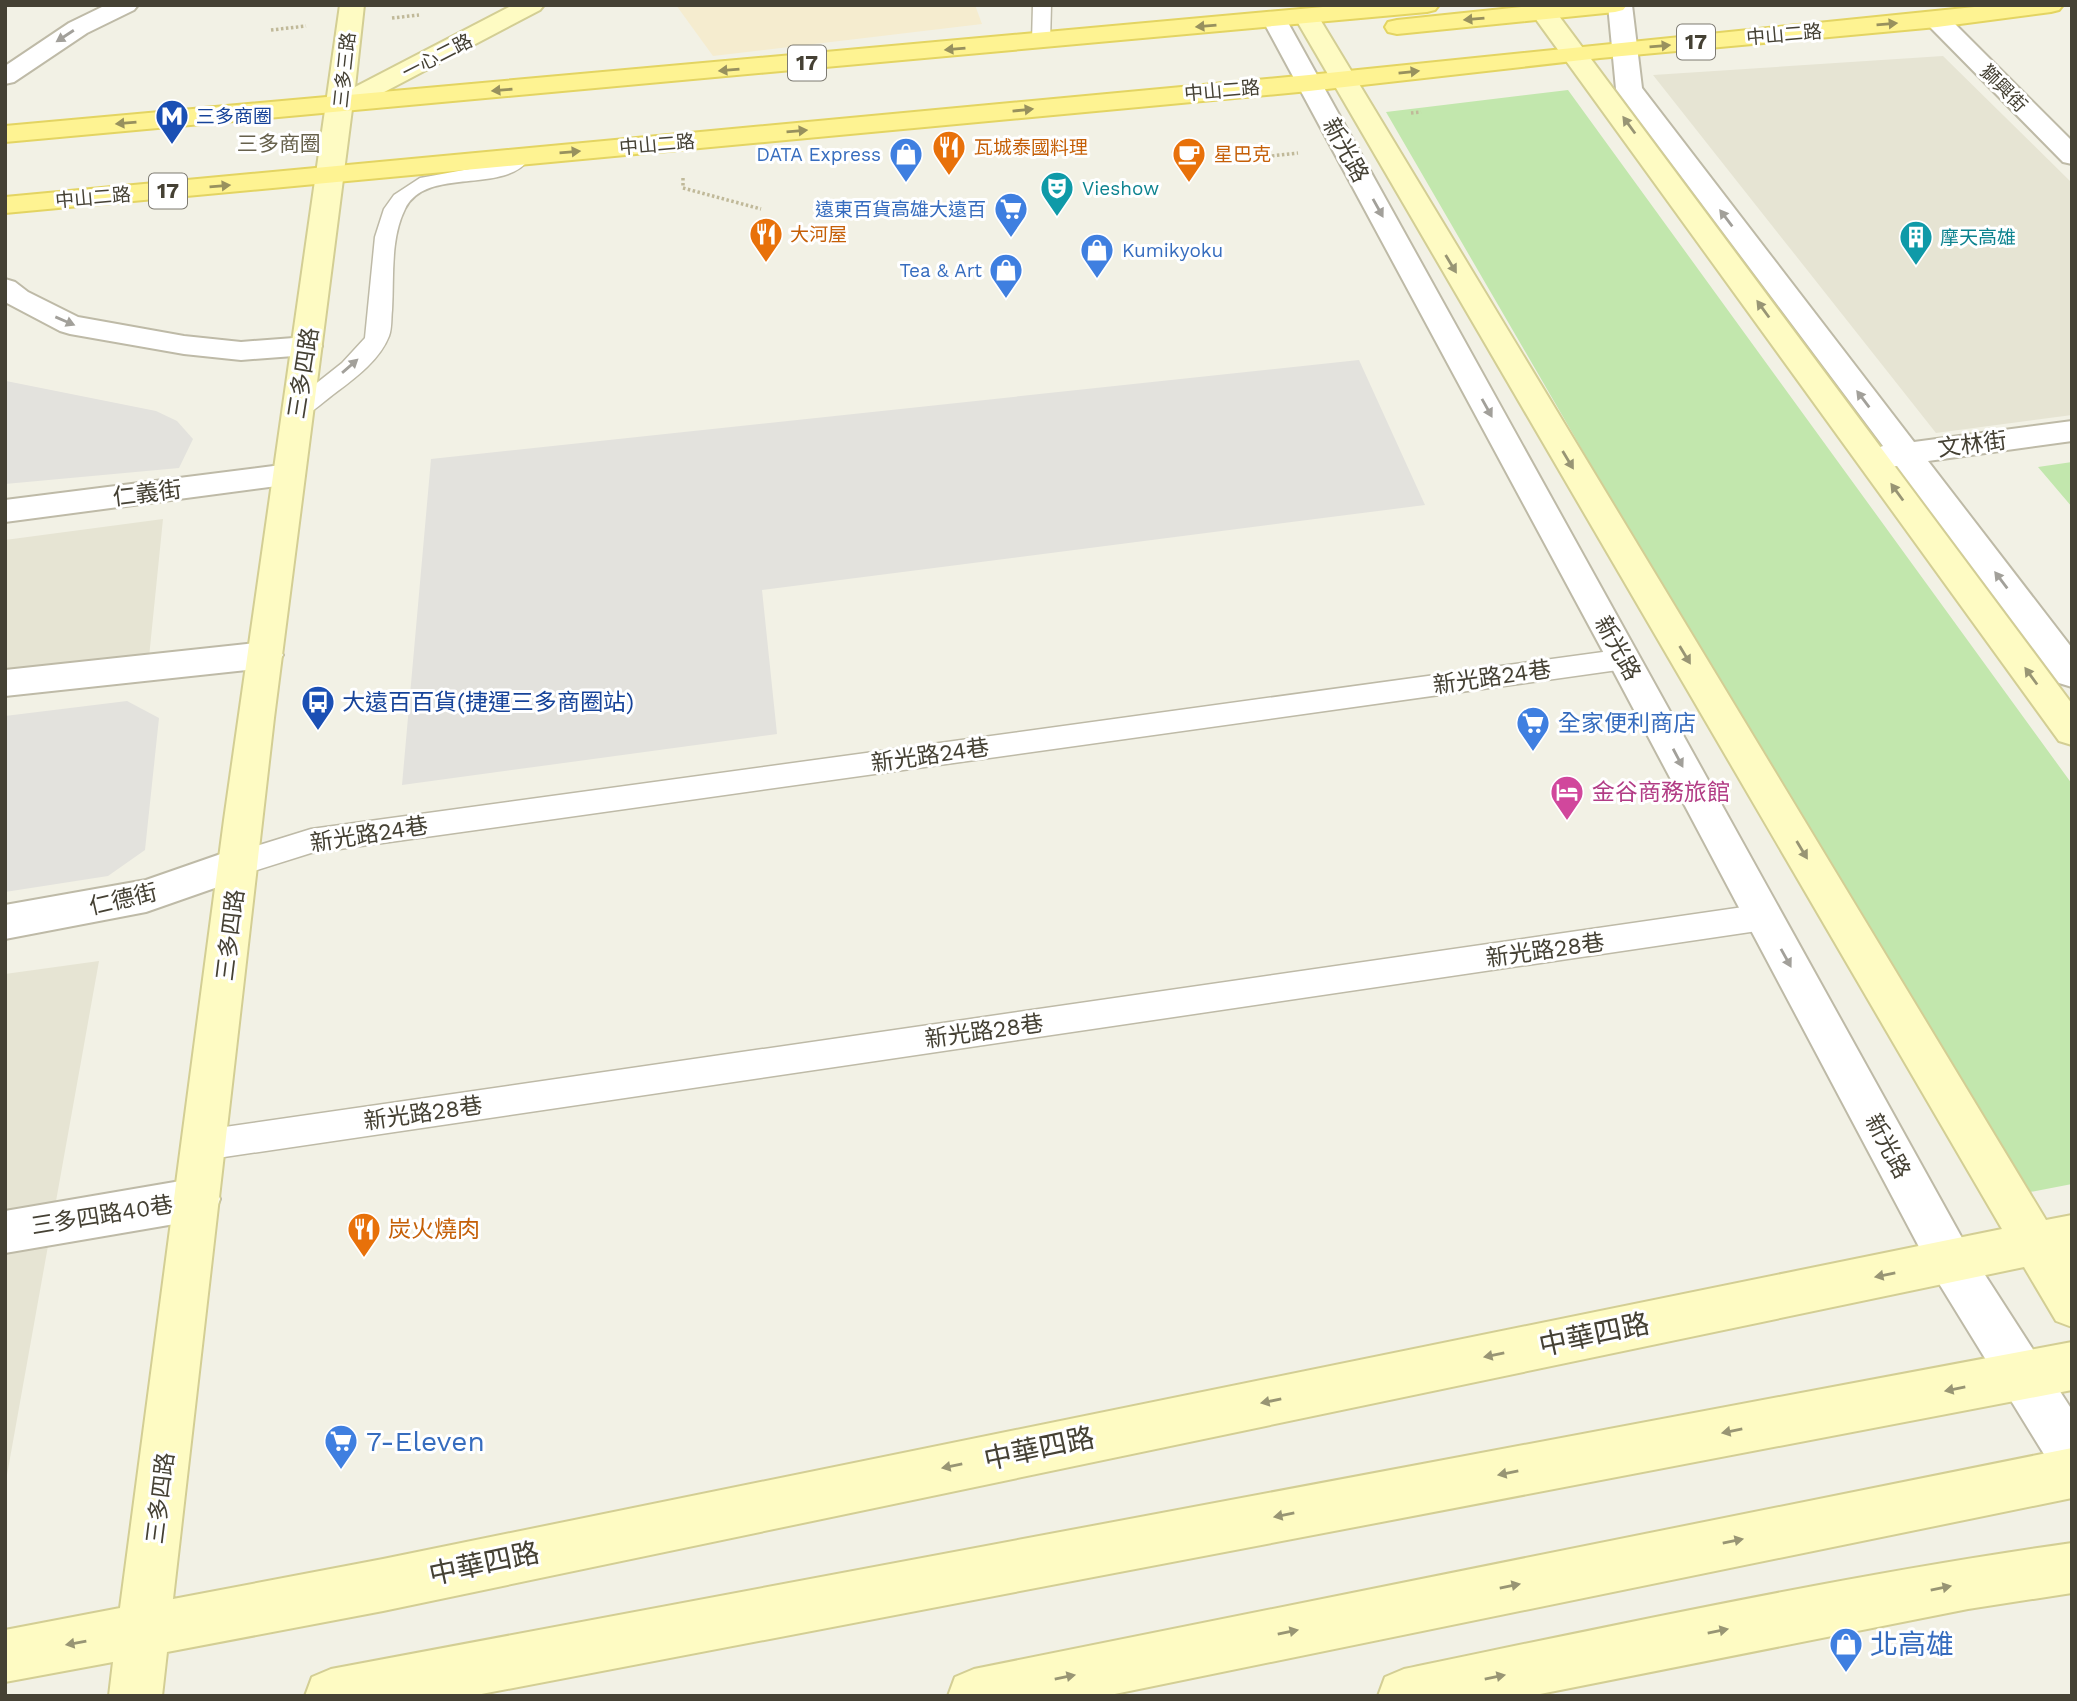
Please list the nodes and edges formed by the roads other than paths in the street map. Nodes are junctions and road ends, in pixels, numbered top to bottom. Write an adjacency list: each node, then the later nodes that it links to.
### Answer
1 (126, 5): 15 (street, one-way to 15)
2 (352, 5): 16 (street, 三多三路)
3 (532, 5): 16 (street, 一心二路)
4 (1042, 5): 12 (lane)
5 (1427, 5): 10 (main road, 中山二路 / 17)
6 (2051, 5): 9 (main road, 中山二路 / 17)
7 (1544, 13): 10 (main road, 中山二路 / 17, one-way to 10); 11 (main road, 中山二路 / 17); 13 (street)
8 (1746, 14): 11 (main road, 中山二路 / 17)
9 (1937, 20): 11 (main road, 中山二路 / 17, one-way to 9); 18 (street, 獅興街)
10 (1298, 22): 12 (main road, 中山二路 / 17, one-way to 12); 14 (street, 新光路)
11 (1620, 22): 13 (main road, 中山二路 / 17); 26 (street, one-way to 11)
12 (1041, 42): 16 (main road, 中山二路 / 17, one-way to 16)
13 (1570, 45): 14 (main road, 中山二路 / 17, one-way to 13); 27 (street, one-way to 13)
14 (1328, 75): 19 (main road, 中山二路 / 17, one-way to 14); 31 (street, 新光路, one-way to 31); 41 (street, 新光路, one-way to 41)
15 (5, 77)
16 (340, 105): 17 (main road, 中山二路 / 17, one-way to 17); 20 (street, 三多三路)
17 (5, 134)
18 (2072, 156)
19 (519, 159): 20 (main road, 中山二路 / 17); 24 (lane, one-way to 19)
20 (331, 176): 21 (main road, 中山二路 / 17, one-way to 20); 23 (street, 三多四路)
21 (5, 205)
22 (5, 288): 23 (street, one-way to 23)
23 (307, 346): 24 (street, 三多四路)
24 (297, 410): 28 (street, 三多四路)
25 (2072, 431): 26 (street, 文林街)
26 (1904, 452): 27 (street, 文林街); 32 (street, one-way to 26)
27 (1872, 459): 34 (street, one-way to 27)
28 (289, 475): 29 (street, 仁義街); 30 (street, 三多四路)
29 (5, 510)
30 (265, 655): 33 (street); 35 (street, 三多四路)
31 (1625, 659): 35 (lane, 新光路24巷); 36 (street, 新光路, one-way to 36)
32 (2072, 674)
33 (5, 683)
34 (2072, 731)
35 (238, 864): 37 (street, 仁德街); 38 (street, 三多四路)
36 (1764, 917): 38 (lane, 新光路28巷); 42 (street, 新光路, one-way to 42)
37 (5, 922)
38 (204, 1145): 39 (street, 三多四路)
39 (198, 1199): 40 (street, 三多四路40巷); 49 (street, 三多四路)
40 (5, 1231)
41 (2054, 1240): 42 (street, 中華四路); 43 (street, 新光路)
42 (1951, 1262): 45 (street, 新光路); 49 (street, 中華四路, one-way to 49)
43 (2072, 1305)
44 (2072, 1366): 45 (street)
45 (2022, 1376): 46 (street, 新光路); 52 (street, one-way to 52)
46 (2072, 1455)
47 (2072, 1473): 53 (street, one-way to 47)
48 (2072, 1568): 54 (street, one-way to 48)
49 (144, 1631): 50 (street, 中華四路, one-way to 50); 51 (street, 三多四路)
50 (5, 1656)
51 (135, 1696)
52 (331, 1696)
53 (974, 1696)
54 (1404, 1696)

